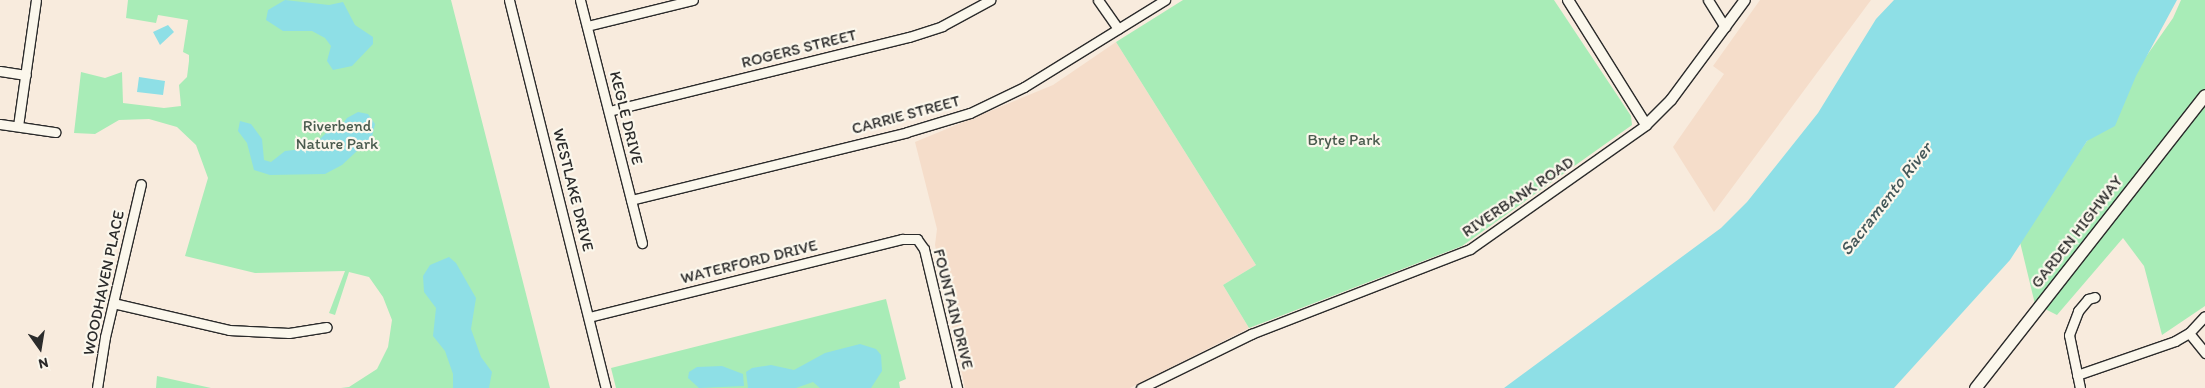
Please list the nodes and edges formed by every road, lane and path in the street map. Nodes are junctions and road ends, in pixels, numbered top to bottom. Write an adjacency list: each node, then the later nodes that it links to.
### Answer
1 (36, 0): 15 (street)
2 (510, 0): 29 (street, WESTLAKE DRIVE)
3 (580, 0): 11 (street, KEGLE DRIVE)
4 (693, 0): 11 (street)
5 (990, 0): 17 (street, ROGERS STREET)
6 (1098, 0): 13 (street)
7 (1164, 0): 13 (street, CARRIE STREET)
8 (1568, 0): 19 (street)
9 (1708, 0): 12 (street)
10 (1745, 0): 12 (street, RIVERBANK ROAD)
11 (587, 26): 17 (street, KEGLE DRIVE)
12 (1724, 27): 19 (street, RIVERBANK ROAD)
13 (1118, 29): 23 (street, CARRIE STREET)
14 (0, 71): 15 (street)
15 (26, 75): 20 (street)
16 (2205, 95): 38 (main road, GARDEN HIGHWAY)
17 (609, 111): 23 (street, KEGLE DRIVE)
18 (0, 124): 20 (street)
19 (1646, 125): 37 (street, RIVERBANK ROAD)
20 (18, 126): 21 (street)
21 (55, 132)
22 (141, 184): 27 (street, WOODHAVEN PLACE)
23 (631, 200): 25 (street, KEGLE DRIVE)
24 (917, 239): 29 (street, WATERFORD DRIVE); 36 (street, FOUNTAIN DRIVE)
25 (642, 243)
26 (2095, 298): 33 (street)
27 (113, 303): 30 (street); 34 (street, WOODHAVEN PLACE)
28 (2205, 316): 31 (street)
29 (589, 317): 35 (street, WESTLAKE DRIVE)
30 (327, 327)
31 (2189, 333): 32 (street); 33 (street)
32 (2205, 353)
33 (2077, 375): 39 (street)
34 (98, 388)
35 (606, 388)
36 (957, 388)
37 (1141, 388)
38 (1975, 388)
39 (2080, 388)

